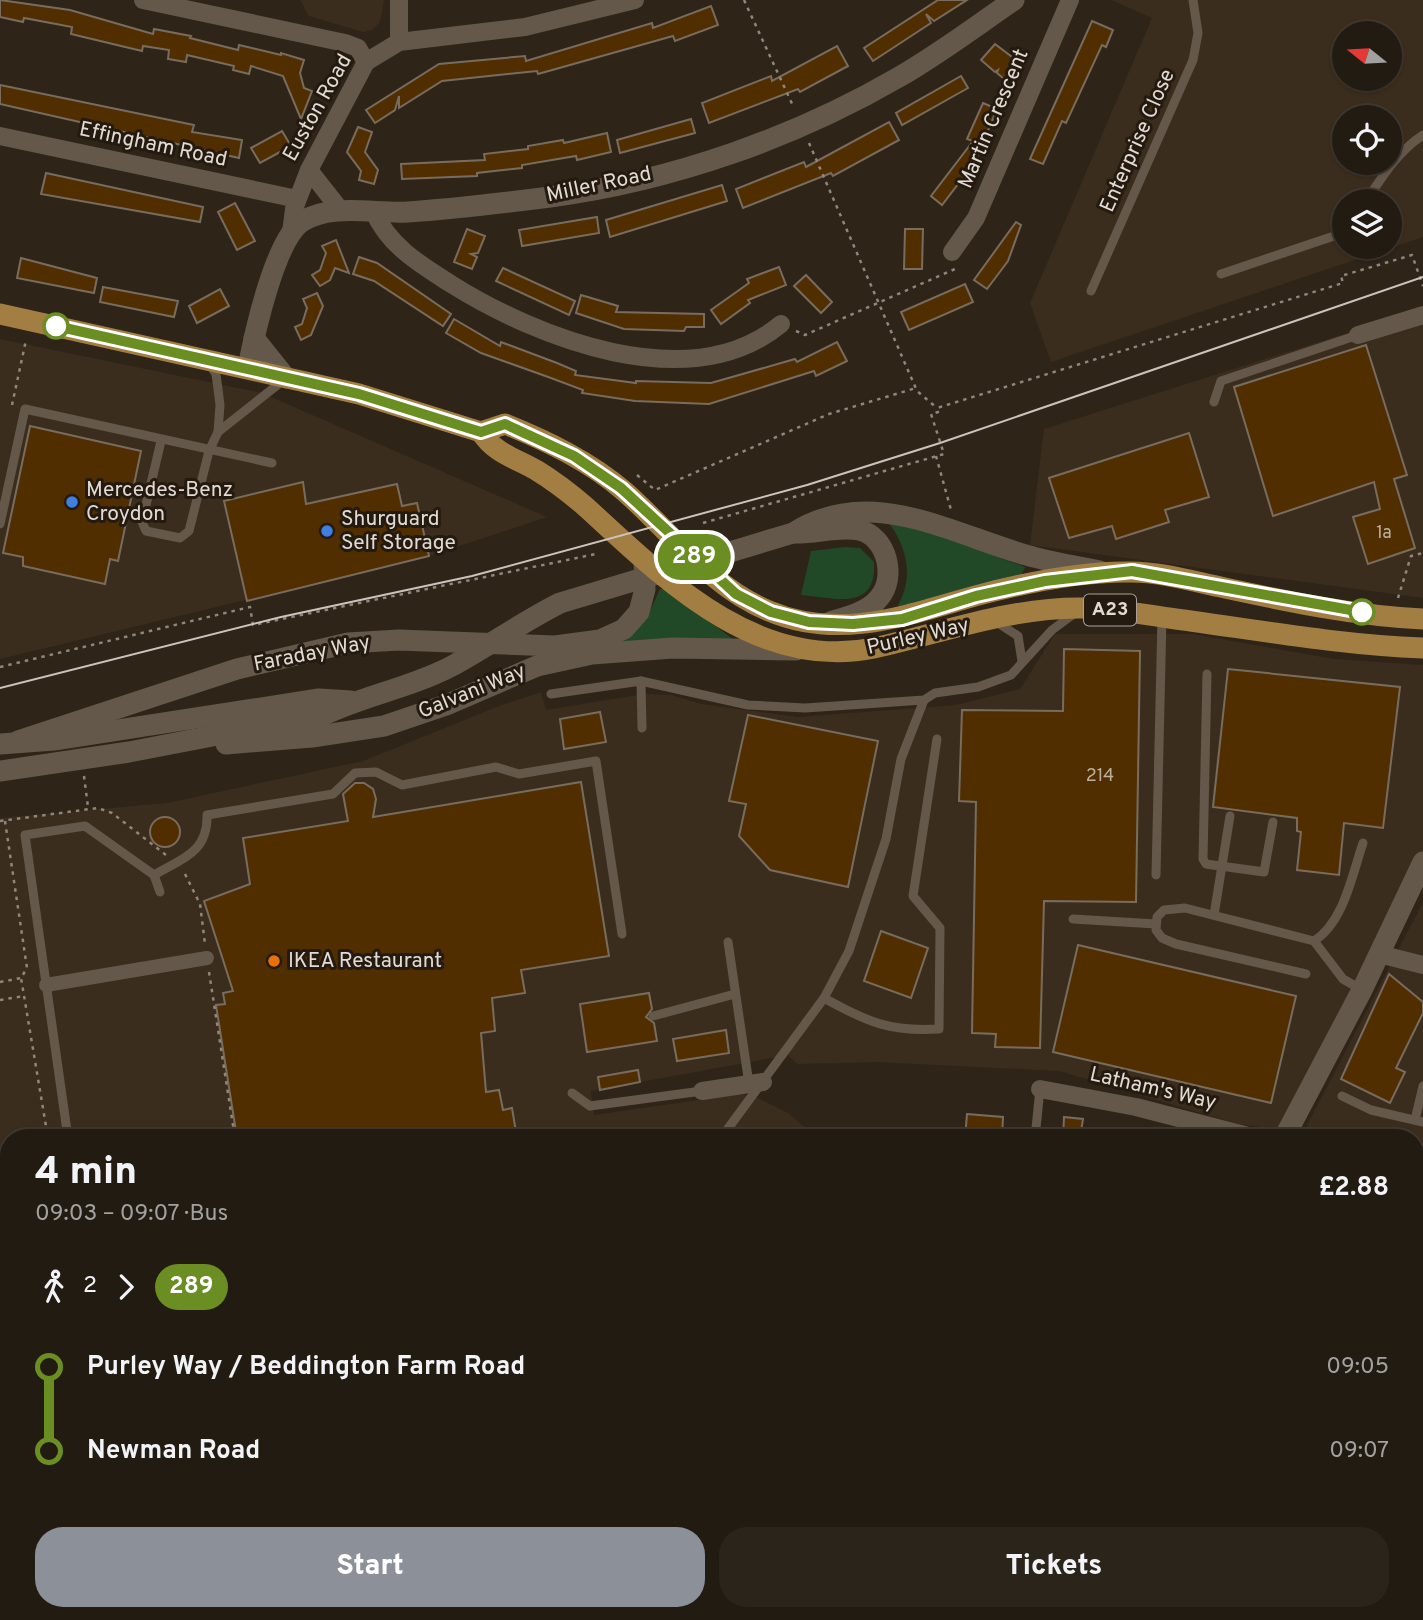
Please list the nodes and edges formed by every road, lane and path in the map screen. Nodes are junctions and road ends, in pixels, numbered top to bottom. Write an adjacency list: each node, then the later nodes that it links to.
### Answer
1 (143, 0): 10 (street)
2 (399, 0): 9 (street)
3 (635, 0): 8 (street, Euston Road)
4 (744, 0): 11 (path)
5 (1014, 0): 11 (street, Miller Road)
6 (1070, 0): 21 (street, Martin Crescent)
7 (1193, 0): 24 (lane, Enterprise Close)
8 (587, 7): 9 (street, Euston Road)
9 (399, 41): 10 (street, Euston Road)
10 (366, 62): 14 (street, Euston Road)
11 (802, 126): 18 (street, Miller Road); 25 (path)
12 (1423, 135): 15 (lane)
13 (0, 136): 16 (street, Effingham Road)
14 (309, 170): 16 (street, Euston Road); 17 (street)
15 (1374, 189)
16 (297, 199): 19 (street, Euston Road)
17 (342, 212): 18 (street, Miller Road); 19 (street, Miller Road)
18 (374, 212): 29 (street)
19 (291, 233): 31 (street)
20 (1332, 236): 22 (lane)
21 (951, 251): 25 (path)
22 (1221, 274)
23 (1423, 286): 37 (path)
24 (1091, 291)
25 (879, 302): 29 (path); 35 (path)
26 (0, 314): 28 (highway, Purley Way / A23)
27 (1423, 315): 30 (street)
28 (31, 321): 32 (highway, Purley Way / A23); 38 (path)
29 (781, 324)
30 (1358, 335): 36 (lane)
31 (254, 338): 33 (street); 34 (street)
32 (207, 359): 33 (highway, Purley Way / A23); 39 (lane)
33 (248, 368): 34 (highway, Purley Way / A23)
34 (286, 378): 39 (lane); 40 (highway, Purley Way / A23)
35 (916, 388): 37 (path); 45 (path)
36 (1214, 402)
37 (937, 408): 43 (path)
38 (9, 415)
39 (218, 432): 42 (lane)
40 (481, 432): 52 (highway, Purley Way / A23); 59 (highway, Purley Way / A23)
41 (161, 441): 42 (lane); 42 (lane); 47 (lane)
42 (209, 451): 44 (lane)
43 (936, 456): 46 (path); 48 (path)
44 (272, 463)
45 (655, 490)
46 (703, 523)
47 (0, 524)
48 (956, 531): 49 (street); 53 (street)
49 (793, 533): 59 (street); 68 (street)
50 (1423, 553): 54 (path)
51 (596, 554): 63 (path)
52 (643, 560): 61 (highway, Purley Way / A23); 71 (street, Faraday Way)
53 (1112, 573): 57 (highway, Purley Way / A23); 59 (highway, Purley Way / A23)
54 (1398, 599)
55 (1082, 608): 56 (highway, Purley Way / A23); 58 (highway, Purley Way / A23); 62 (lane)
56 (1163, 618): 60 (highway, Purley Way / A23); 83 (lane)
57 (1423, 619)
58 (990, 620): 61 (highway, Purley Way / A23); 62 (lane)
59 (824, 624)
60 (1423, 648)
61 (815, 651): 72 (street, Galvani Way)
62 (1022, 661): 67 (lane)
63 (0, 667)
64 (1207, 674): 81 (lane)
65 (641, 681): 66 (lane); 67 (lane); 69 (lane)
66 (551, 694)
67 (924, 700): 101 (lane)
68 (353, 701): 71 (street); 72 (street)
69 (642, 729)
70 (937, 739): 101 (lane)
71 (9, 742)
72 (129, 752): 73 (street)
73 (82, 757): 74 (street); 75 (path)
74 (0, 771)
75 (88, 807)
76 (1230, 816): 81 (lane)
77 (5, 821): 95 (path)
78 (1273, 822): 81 (lane)
79 (1363, 843): 90 (lane)
80 (1423, 862): 91 (street)
81 (1223, 867): 85 (lane)
82 (154, 875): 84 (lane); 88 (lane); 97 (lane)
83 (1156, 875)
84 (160, 892)
85 (1214, 915): 87 (lane); 90 (lane)
86 (1073, 919): 87 (lane)
87 (1156, 924): 94 (lane)
88 (622, 934)
89 (728, 942): 99 (lane)
90 (1314, 942): 98 (lane)
91 (1379, 954): 93 (street); 98 (street)
92 (207, 958): 97 (street); 113 (path)
93 (1423, 965)
94 (1306, 974)
95 (21, 978): 96 (path); 100 (path)
96 (0, 982)
97 (46, 985): 112 (lane)
98 (1362, 990): 117 (street)
99 (735, 994): 103 (lane); 104 (lane)
100 (24, 996): 102 (path); 111 (path)
101 (824, 998): 104 (lane)
102 (0, 1000)
103 (653, 1016)
104 (756, 1083): 107 (street); 114 (lane)
105 (1423, 1086): 110 (lane)
106 (1040, 1089): 115 (lane); 116 (street, Latham's Way)
107 (702, 1090): 108 (lane)
108 (572, 1093)
109 (1342, 1096): 110 (lane)
110 (1419, 1121)
111 (46, 1129)
112 (67, 1129)
113 (234, 1129)
114 (728, 1129)
115 (1036, 1129)
116 (1221, 1129)
117 (1289, 1129)

